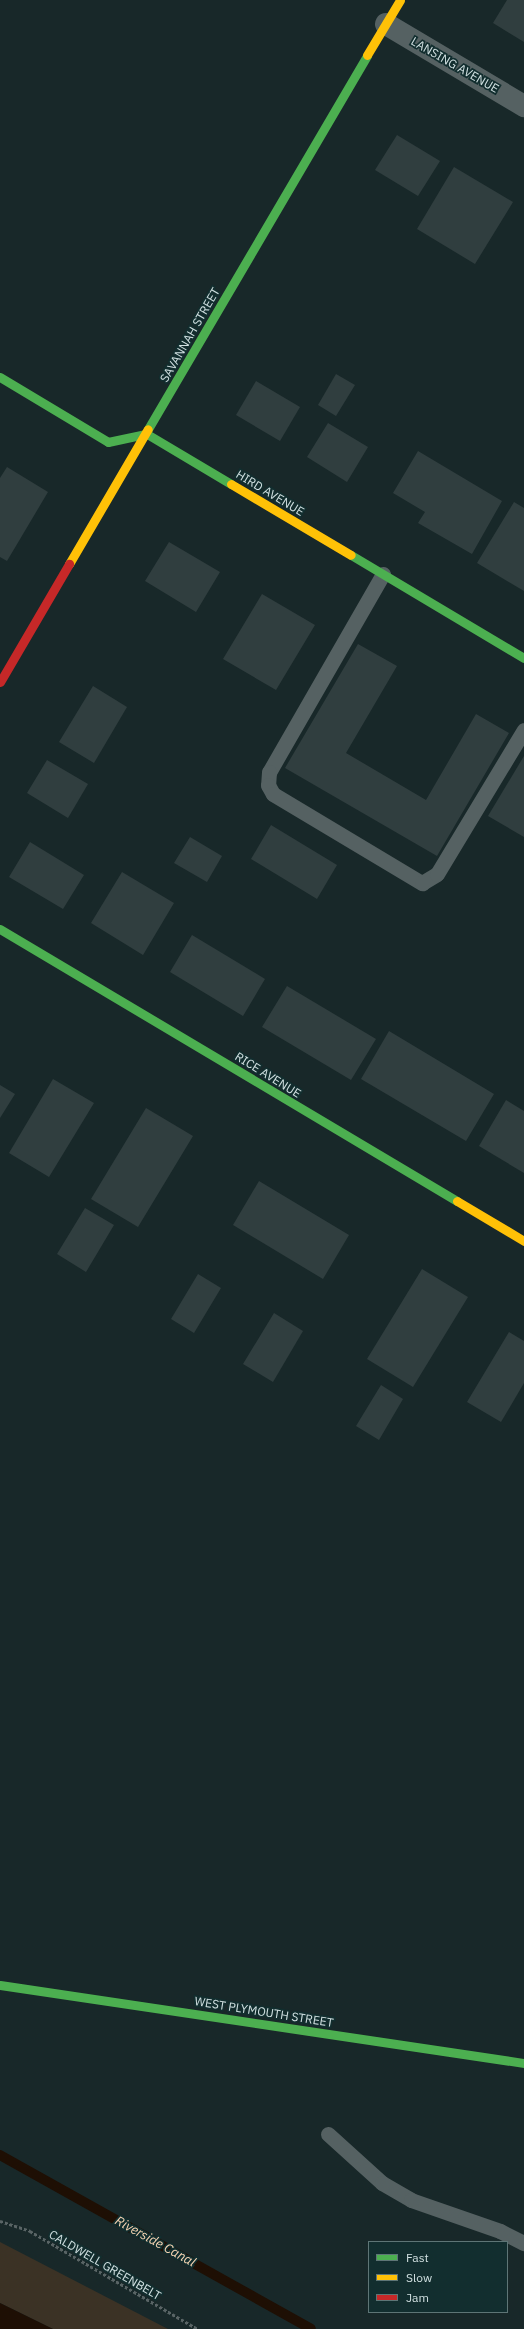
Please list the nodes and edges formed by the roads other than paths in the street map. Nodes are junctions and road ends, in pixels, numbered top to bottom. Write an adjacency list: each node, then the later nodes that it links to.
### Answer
1 (400, 0): 2 (street, SAVANNAH STREET)
2 (386, 24): 3 (street, LANSING AVENUE); 5 (street, SAVANNAH STREET)
3 (524, 106)
4 (0, 377): 5 (street)
5 (147, 434): 6 (street, HIRD AVENUE); 8 (street, SAVANNAH STREET)
6 (383, 574): 7 (street, HIRD AVENUE); 9 (lane)
7 (524, 658)
8 (0, 682)
9 (524, 730)
10 (0, 929): 11 (street, RICE AVENUE)
11 (524, 1241)
12 (0, 1985): 13 (street, WEST PLYMOUTH STREET)
13 (524, 2063)
14 (328, 2134): 15 (lane)
15 (524, 2242)

